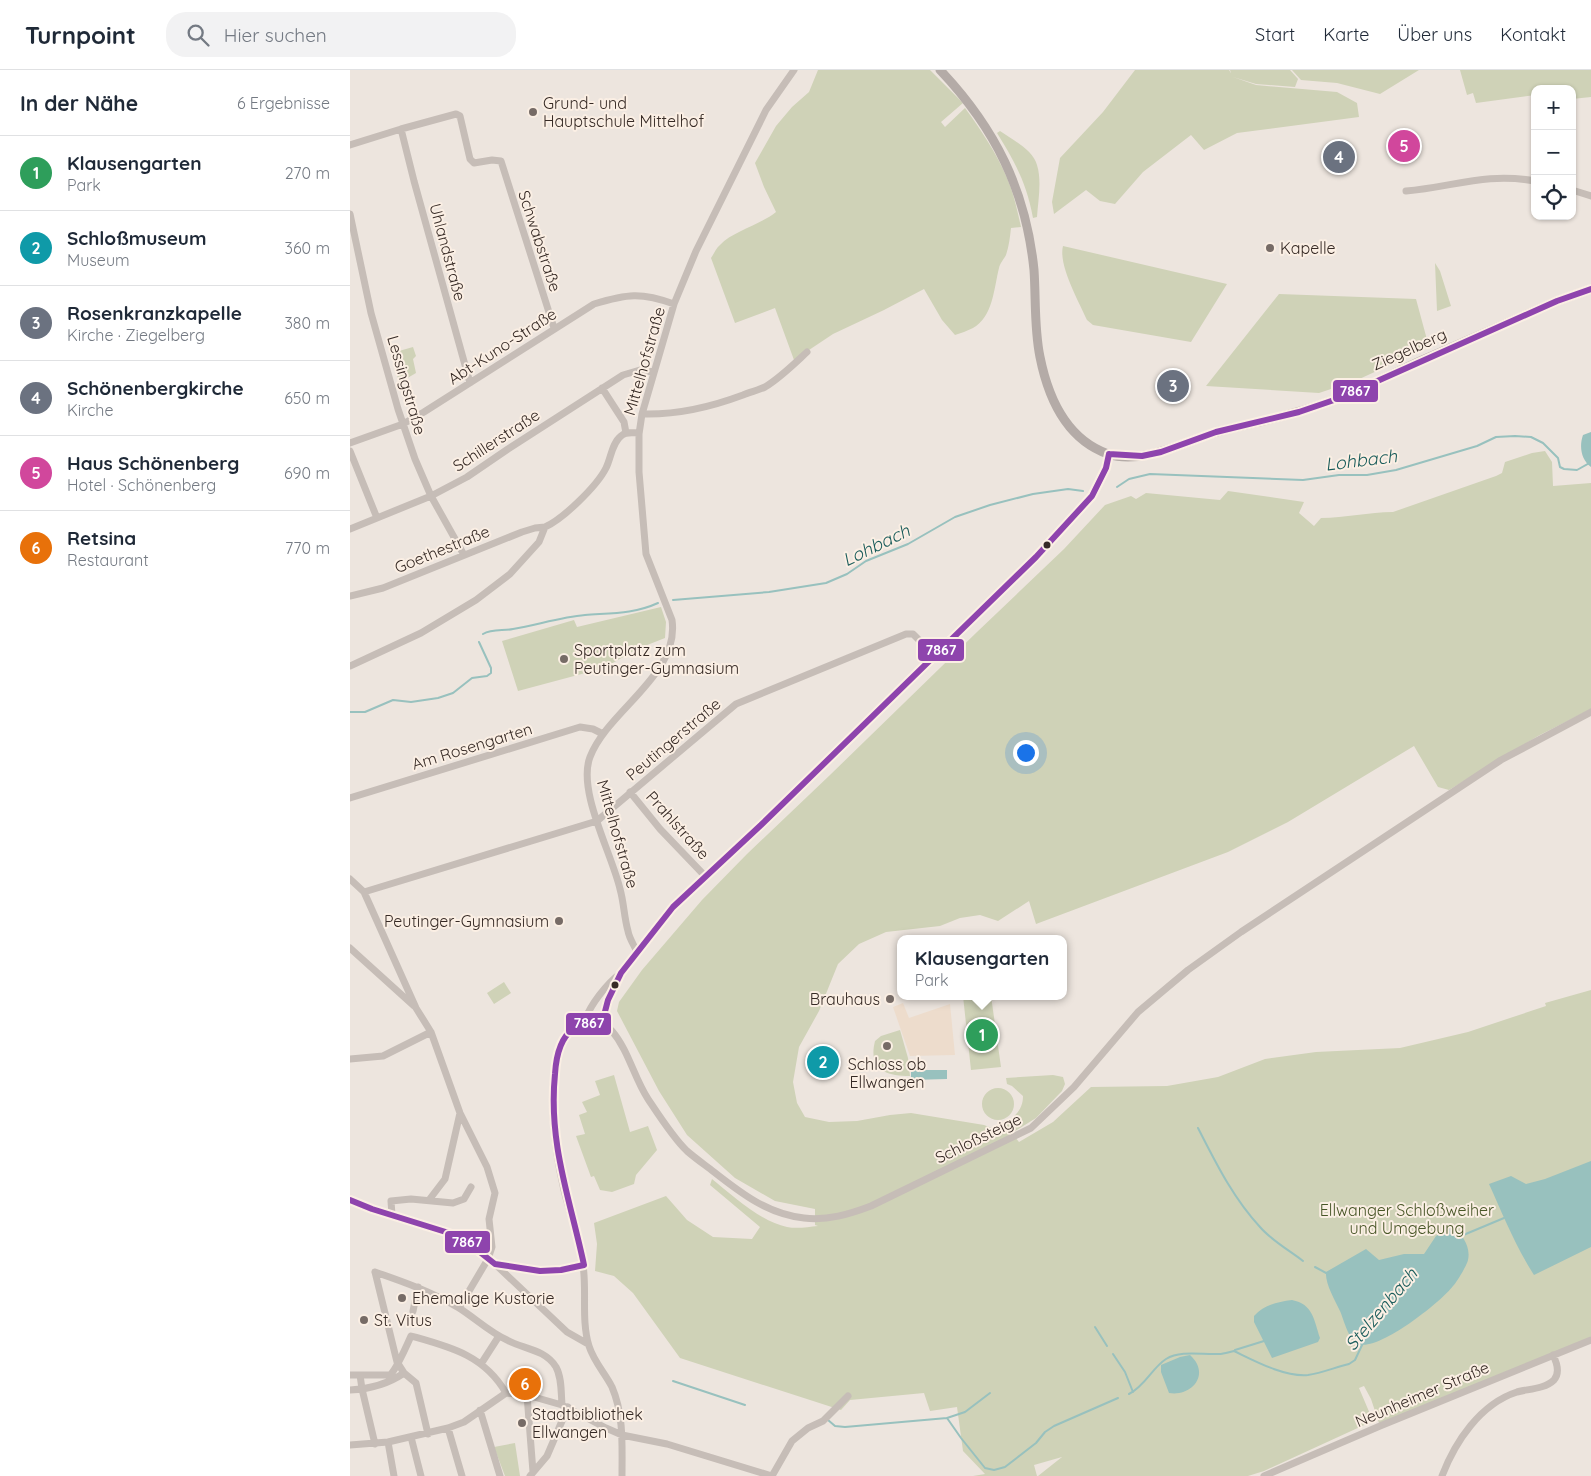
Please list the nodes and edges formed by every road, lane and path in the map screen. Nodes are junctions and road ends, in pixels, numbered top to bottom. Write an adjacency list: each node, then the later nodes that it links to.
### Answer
1 (794, 70): 11 (street, Mittelhofstraße)
2 (940, 70): 23 (main road)
3 (401, 129): 4 (street); 12 (street, Schwabstraße); 15 (street, Uhlandstraße)
4 (350, 145)
5 (1531, 180): 6 (street)
6 (1406, 191)
7 (1576, 191): 8 (street)
8 (1591, 196)
9 (350, 214): 18 (street, Lessingstraße)
10 (1586, 290): 23 (main road, Ziegelberg)
11 (674, 304): 12 (street, Abt-Kuno-Straße); 14 (street, Mittelhofstraße)
12 (554, 328): 15 (street, Abt-Kuno-Straße)
13 (807, 352): 17 (street)
14 (653, 372): 16 (street, Schillerstraße); 17 (street, Mittelhofstraße)
15 (470, 383): 18 (street, Abt-Kuno-Straße)
16 (602, 388): 19 (street); 24 (street, Schillerstraße)
17 (642, 414): 20 (street, Mittelhofstraße)
18 (403, 424): 21 (street, Abt-Kuno-Straße); 24 (street, Lessingstraße)
19 (626, 433): 20 (street); 26 (street)
20 (640, 433): 33 (street, Mittelhofstraße)
21 (350, 443)
22 (350, 451): 25 (street)
23 (1109, 454): 30 (street)
24 (431, 496): 25 (street, Schillerstraße); 28 (street, Lessingstraße)
25 (377, 518): 27 (street, Schillerstraße)
26 (545, 527): 28 (street, Goethestraße); 31 (street)
27 (350, 530)
28 (464, 555): 29 (street, Goethestraße)
29 (350, 596)
30 (936, 657): 34 (street, Peutingerstraße); 37 (street)
31 (350, 666)
32 (1591, 712): 45 (street, Schloßsteige)
33 (602, 734): 35 (street, Am Rosengarten); 36 (street, Mittelhofstraße)
34 (630, 792): 36 (street, Peutingerstraße); 37 (street, Prahlstraße)
35 (350, 798)
36 (597, 821): 39 (street, Peutingerstraße); 41 (street, Mittelhofstraße)
37 (705, 876): 41 (street)
38 (350, 879): 39 (street)
39 (364, 892): 43 (street)
40 (350, 948): 43 (street)
41 (637, 952): 42 (street)
42 (621, 973): 44 (street); 45 (street)
43 (416, 1008): 46 (street)
44 (584, 1023): 45 (street); 55 (street)
45 (602, 1023)
46 (431, 1032): 47 (street); 48 (street)
47 (350, 1059)
48 (460, 1113): 51 (street); 53 (street)
49 (471, 1187): 51 (street)
50 (350, 1200): 52 (street)
51 (428, 1200): 52 (street)
52 (392, 1215): 53 (street)
53 (488, 1259): 54 (street); 57 (street)
54 (495, 1264): 55 (street); 61 (street)
55 (584, 1265): 61 (street)
56 (418, 1287): 57 (street); 58 (street); 63 (street)
57 (459, 1308): 59 (street)
58 (413, 1312)
59 (499, 1336): 64 (street); 73 (street)
60 (1591, 1340): 62 (street, Neunheimer Straße)
61 (588, 1344): 77 (street)
62 (1553, 1355): 89 (street, Neunheimer Straße); 90 (street)
63 (397, 1362): 64 (street); 65 (street); 67 (street)
64 (481, 1364): 70 (street)
65 (404, 1373): 68 (street); 76 (street)
66 (350, 1375): 67 (street)
67 (360, 1375): 68 (street)
68 (362, 1389): 69 (street); 81 (street)
69 (350, 1390)
70 (506, 1393): 71 (street); 74 (street)
71 (527, 1395): 73 (street); 82 (street)
72 (848, 1396): 88 (street)
73 (565, 1406): 77 (street); 82 (street)
74 (480, 1410): 75 (street); 86 (street)
75 (448, 1428): 76 (street); 85 (street)
76 (428, 1434): 78 (street)
77 (622, 1434): 87 (street); 88 (street)
78 (411, 1437): 79 (street); 84 (street)
79 (388, 1442): 81 (street); 83 (street)
80 (350, 1444): 81 (street)
81 (375, 1444)
82 (531, 1474)
83 (394, 1476)
84 (421, 1476)
85 (462, 1476)
86 (500, 1476)
87 (622, 1476)
88 (772, 1476)
89 (1264, 1476)
90 (1442, 1476)

